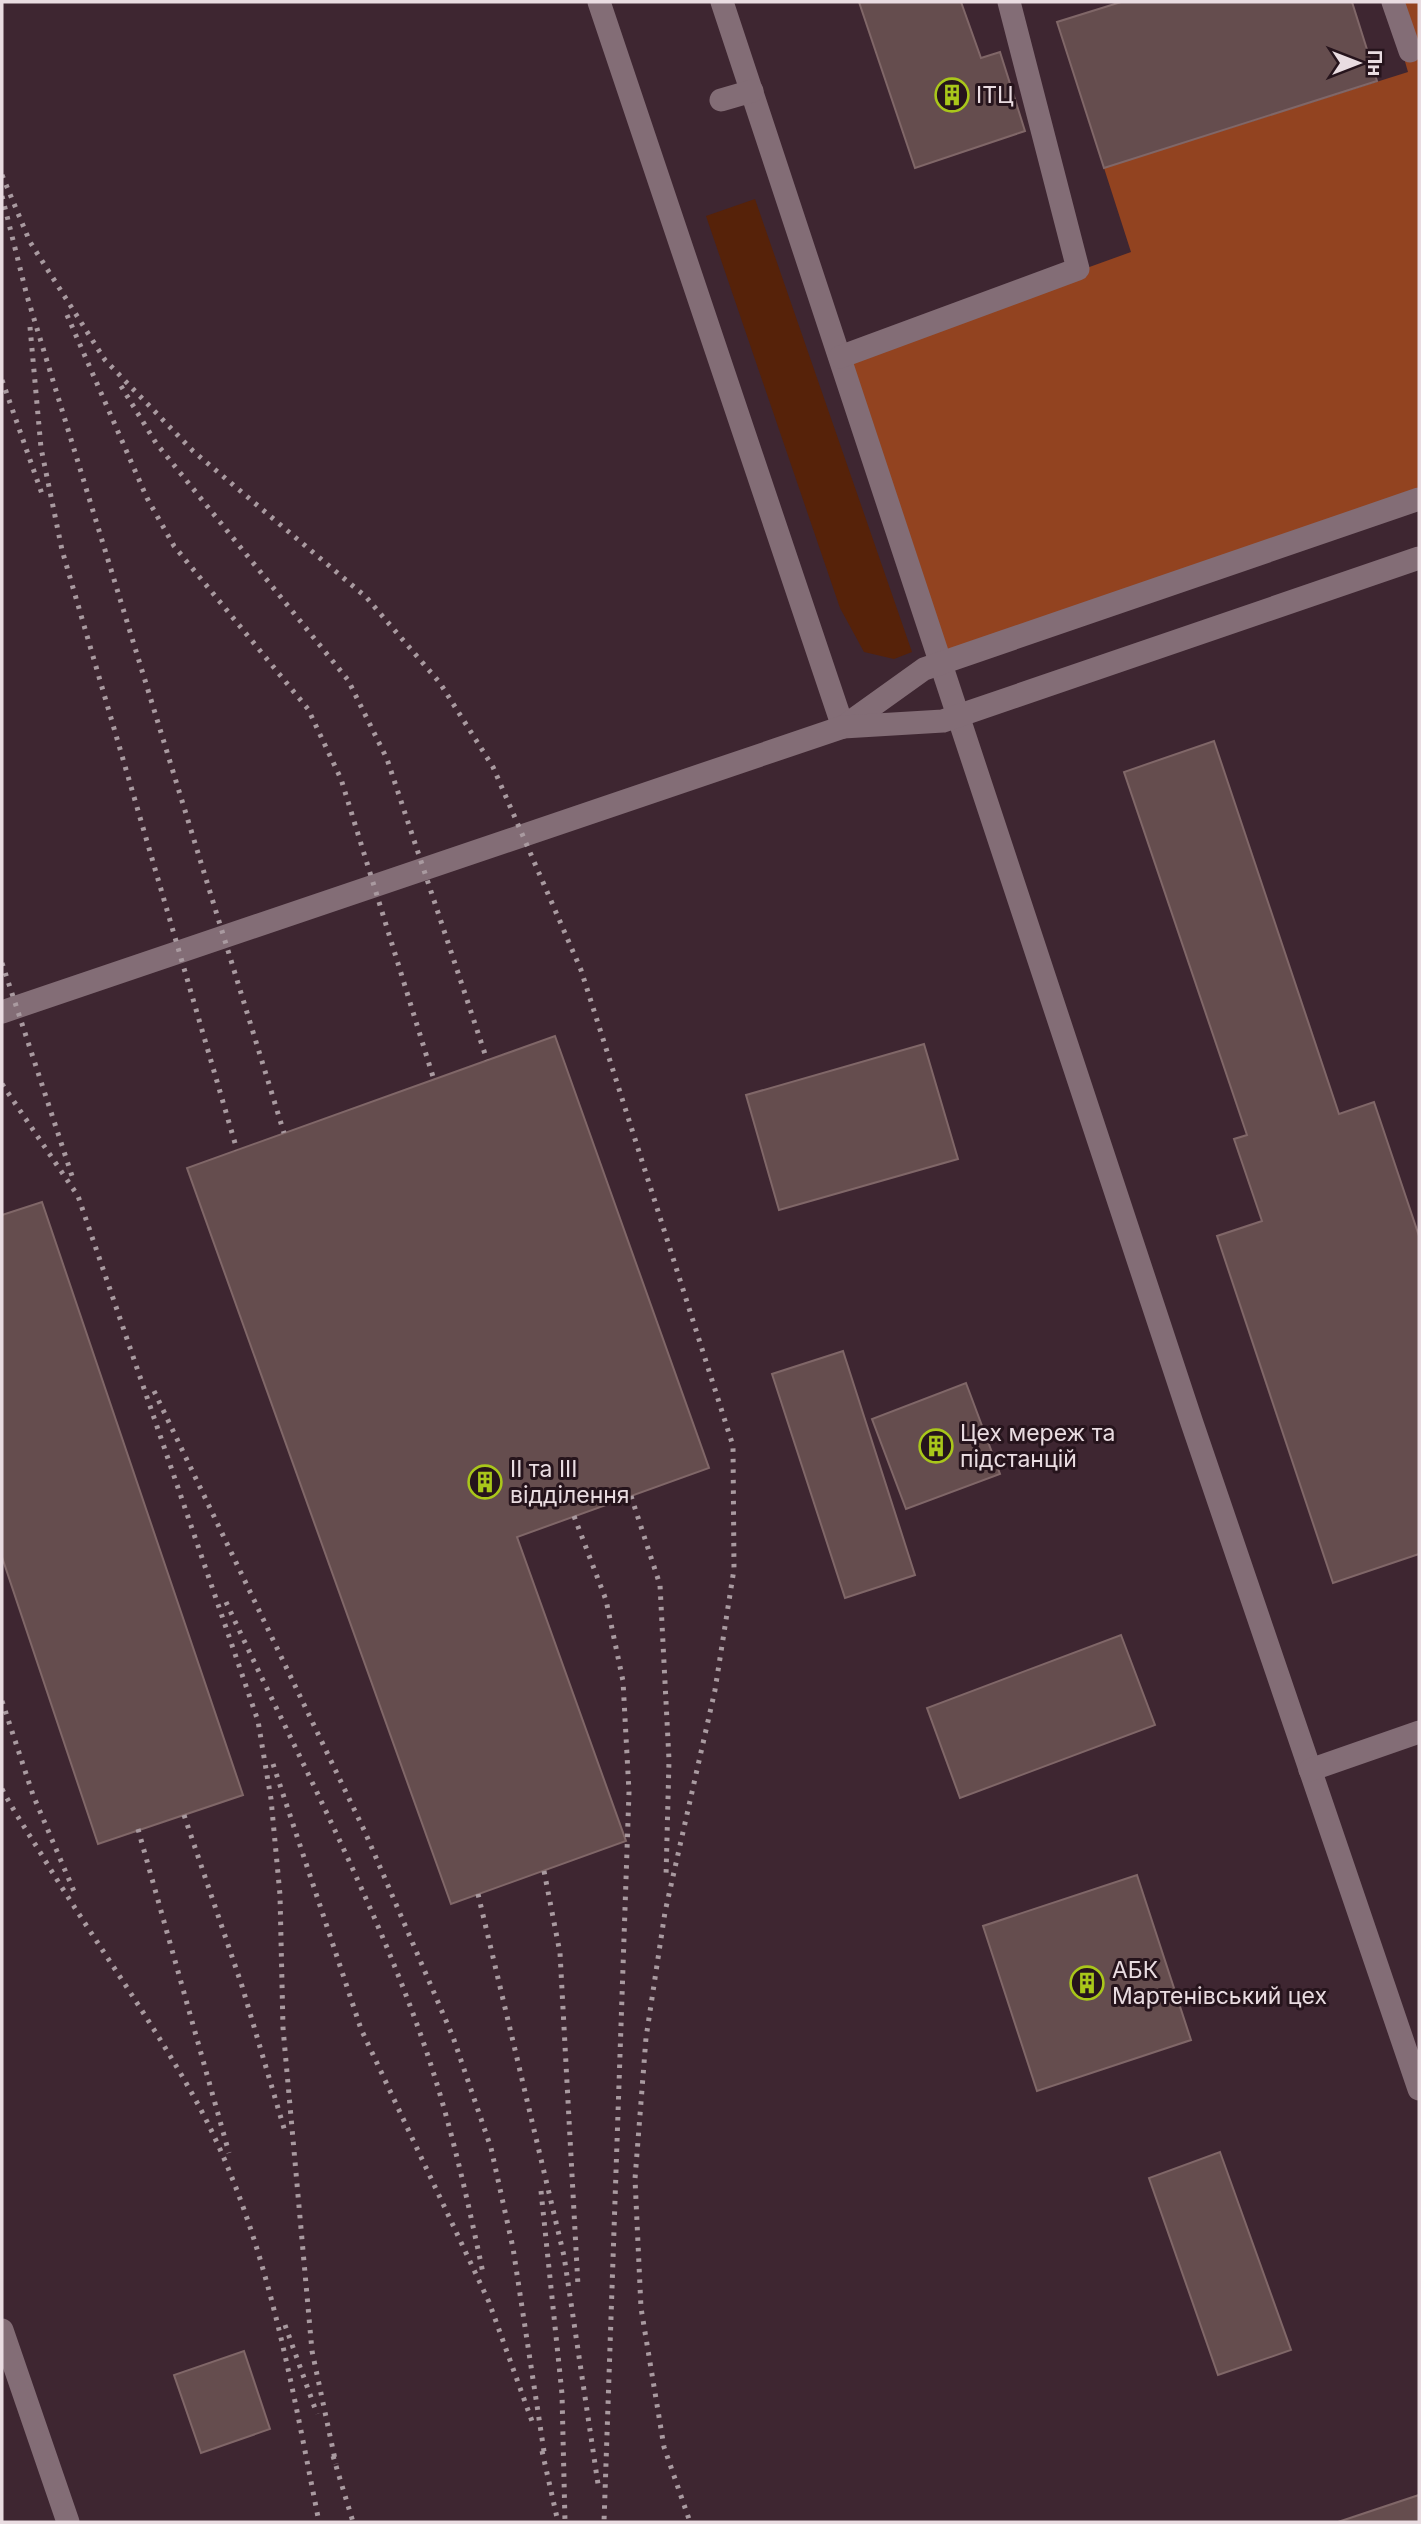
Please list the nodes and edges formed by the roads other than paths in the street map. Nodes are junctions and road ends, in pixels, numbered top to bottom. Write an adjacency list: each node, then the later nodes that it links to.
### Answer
1 (599, 2): 11 (lane)
2 (722, 2): 6 (lane)
3 (1009, 2): 8 (lane)
4 (1392, 2): 5 (lane)
5 (1410, 51)
6 (752, 91): 7 (lane); 8 (lane)
7 (721, 100)
8 (840, 357): 14 (lane)
9 (1419, 499): 11 (lane)
10 (1419, 558): 11 (lane)
11 (843, 727): 12 (lane)
12 (2, 1012)
13 (1419, 1732): 14 (lane)
14 (1310, 1770): 15 (lane)
15 (1419, 2089)
16 (2, 2330): 17 (lane)
17 (68, 2522)

